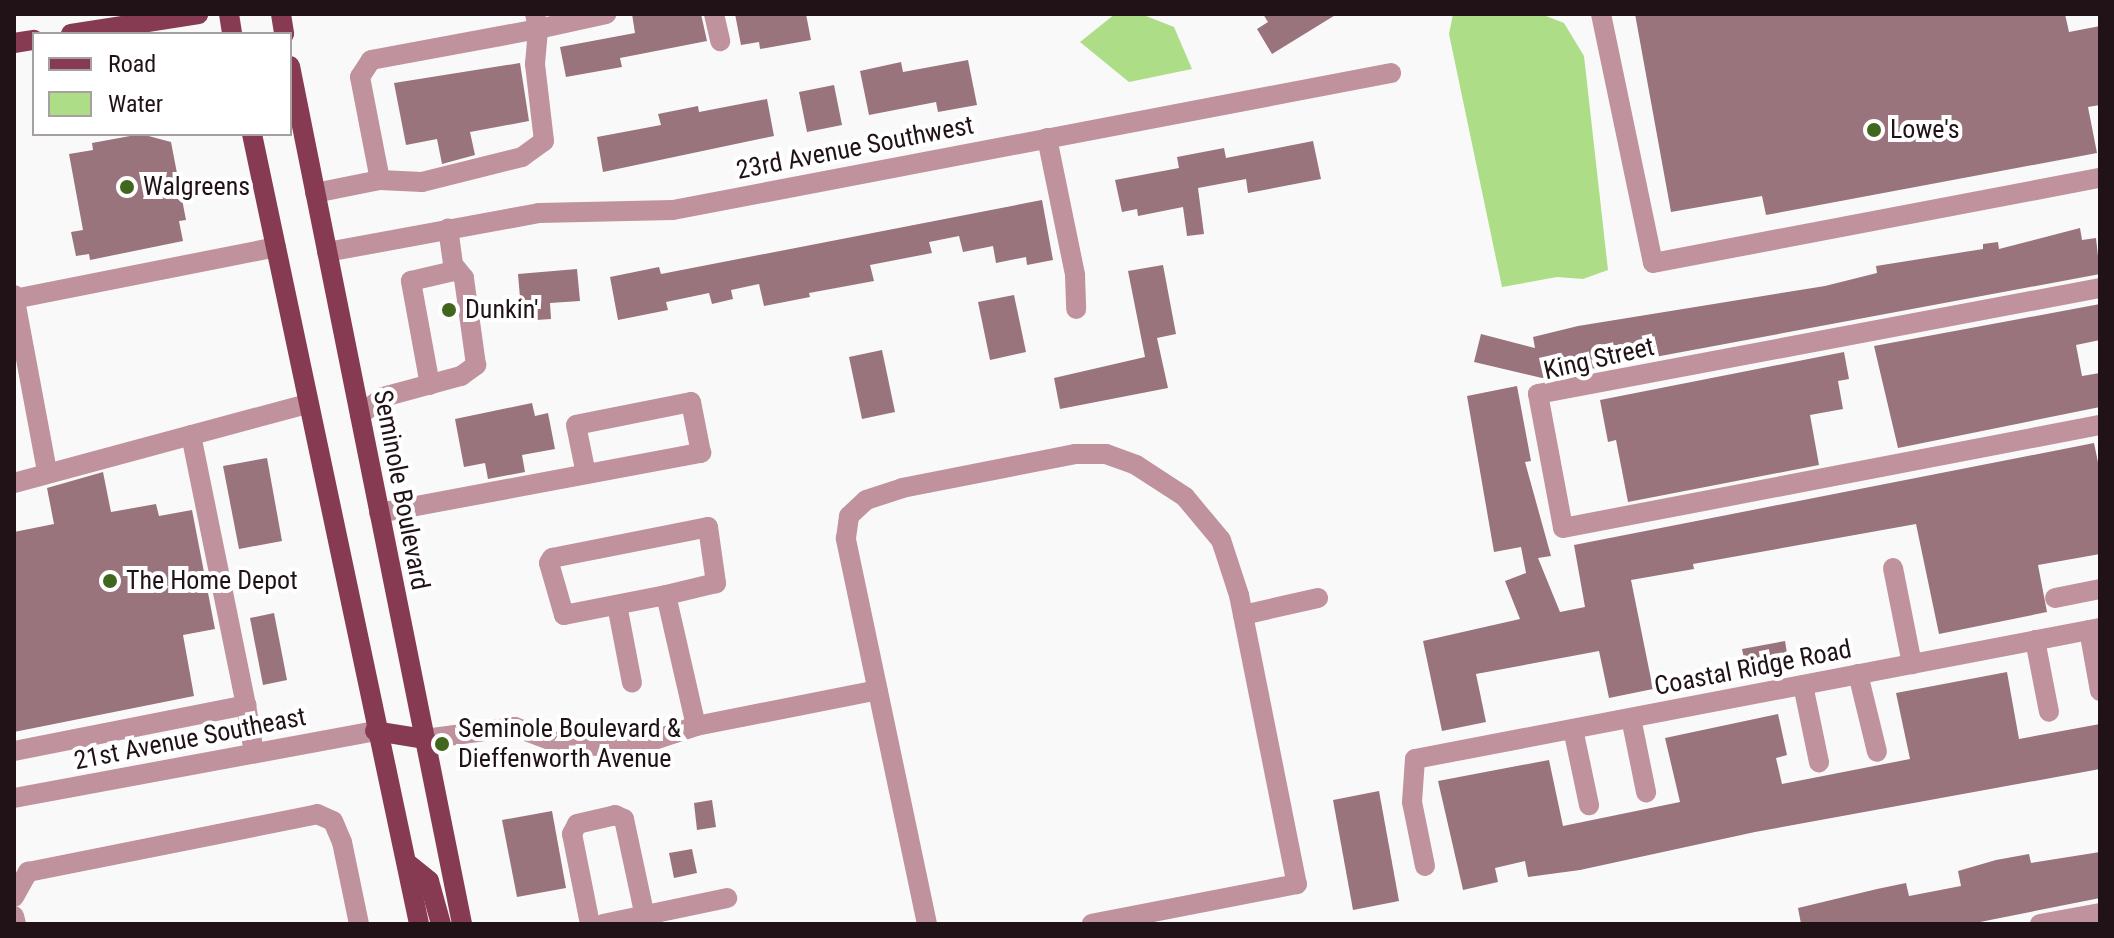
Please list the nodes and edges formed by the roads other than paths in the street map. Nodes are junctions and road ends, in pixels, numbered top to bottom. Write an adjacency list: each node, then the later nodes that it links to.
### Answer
1 (198, 14): 6 (main road)
2 (606, 14): 5 (street)
3 (714, 14): 7 (street)
4 (1601, 14): 12 (street)
5 (537, 21): 13 (street); 13 (street)
6 (84, 32)
7 (720, 41)
8 (1391, 73): 11 (street, 23rd Avenue Southwest)
9 (292, 76): 14 (main road, Seminole Boulevard)
10 (252, 136): 16 (main road)
11 (1047, 138): 15 (street, 23rd Avenue Southwest); 21 (street)
12 (2100, 178)
13 (380, 180): 14 (street)
14 (315, 193): 17 (main road, Seminole Boulevard)
15 (448, 228): 17 (street, 23rd Avenue Southwest); 18 (street)
16 (276, 247): 20 (street); 23 (main road)
17 (327, 252): 24 (main road, Seminole Boulevard)
18 (456, 268): 22 (street); 22 (street)
19 (2100, 288): 25 (street, King Street)
20 (14, 297): 27 (street)
21 (1076, 309)
22 (430, 385): 24 (street)
23 (307, 404): 26 (street); 51 (main road)
24 (360, 415): 30 (main road, Seminole Boulevard)
25 (2100, 425)
26 (191, 435): 27 (street); 46 (street)
27 (47, 471): 29 (street)
28 (586, 474): 28 (street); 30 (street)
29 (14, 483)
30 (379, 513): 52 (main road, Seminole Boulevard)
31 (1893, 568): 40 (street)
32 (2100, 589): 35 (street)
33 (666, 595): 36 (street); 36 (street); 49 (street)
34 (1318, 598): 37 (street)
35 (2055, 598)
36 (617, 605): 42 (street)
37 (1243, 615): 44 (street); 75 (street)
38 (2095, 629): 39 (street, Coastal Ridge Road); 45 (street)
39 (2035, 640): 40 (street, Coastal Ridge Road); 47 (street)
40 (1912, 664): 41 (street, Coastal Ridge Road)
41 (1858, 674): 43 (street, Coastal Ridge Road); 54 (street)
42 (632, 683)
43 (1803, 685): 48 (street, Coastal Ridge Road); 56 (street)
44 (877, 690): 49 (street); 74 (street)
45 (2100, 691)
46 (246, 705): 53 (street); 55 (street)
47 (2049, 712)
48 (1631, 718): 50 (street, Coastal Ridge Road); 57 (street)
49 (696, 726): 52 (street)
50 (1573, 729): 59 (street); 61 (street, Coastal Ridge Road)
51 (375, 731): 52 (main road); 55 (street, 21st Avenue Southeast); 60 (main road)
52 (425, 739): 71 (main road, Seminole Boulevard)
53 (14, 751)
54 (1877, 752)
55 (254, 753): 58 (street, 21st Avenue Southeast)
56 (1819, 762)
57 (1646, 792)
58 (14, 798)
59 (1589, 805)
60 (407, 863): 69 (main road); 70 (main road)
61 (1425, 866)
62 (14, 897): 68 (street)
63 (727, 898): 65 (street)
64 (14, 916): 67 (street)
65 (645, 917): 72 (street); 73 (street)
66 (2095, 917): 76 (street)
67 (16, 924)
68 (359, 924)
69 (419, 924)
70 (441, 924)
71 (462, 924)
72 (590, 924)
73 (603, 924)
74 (927, 924)
75 (1092, 924)
76 (2040, 924)

